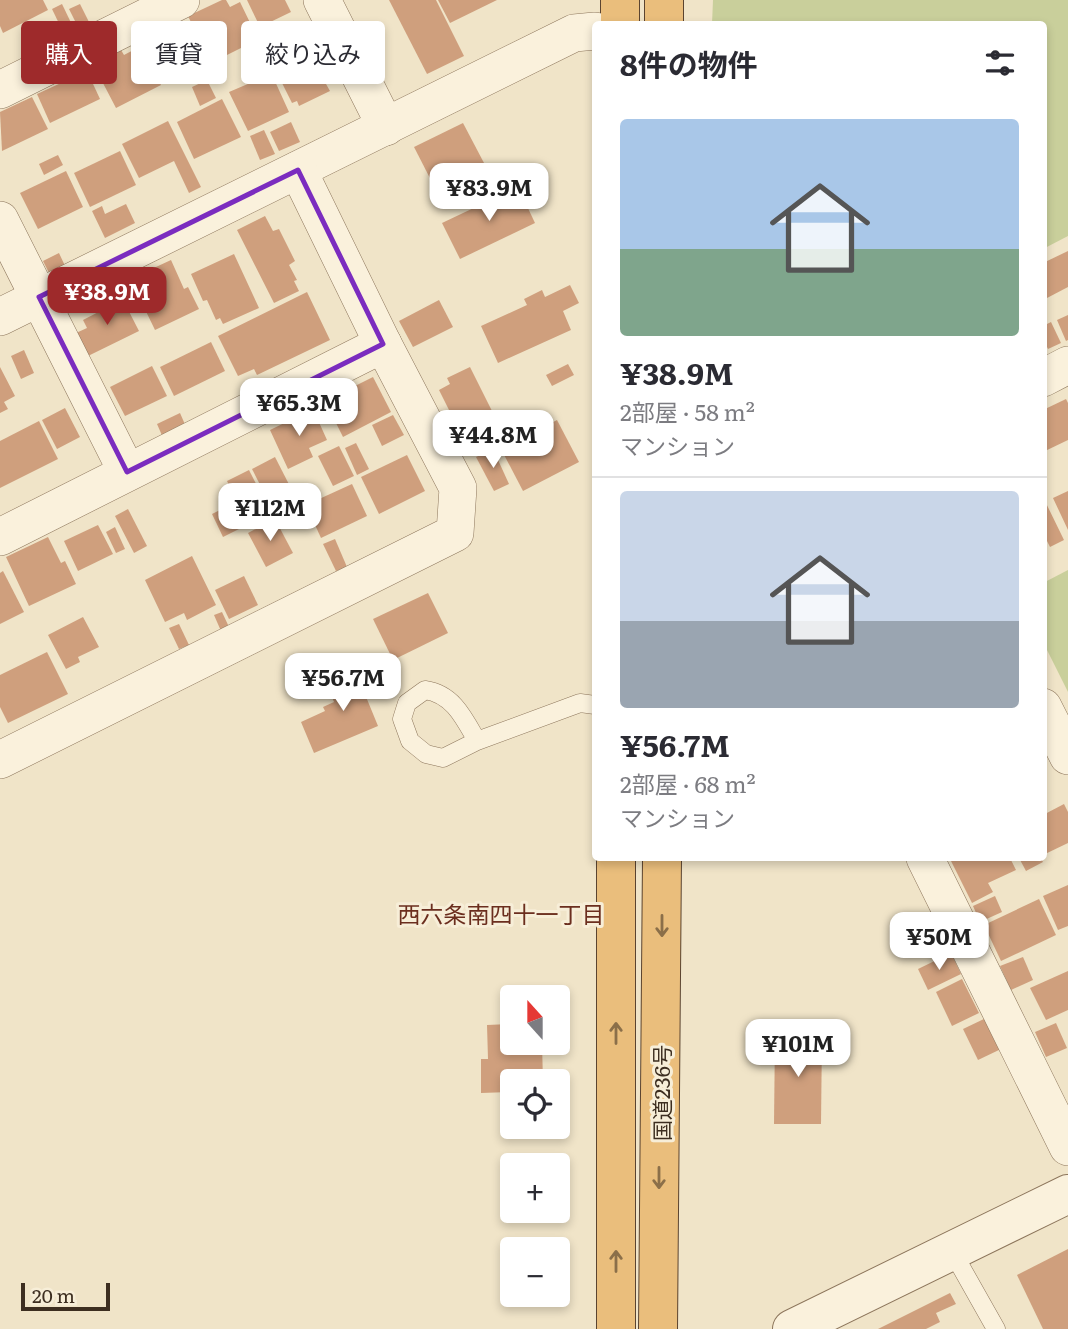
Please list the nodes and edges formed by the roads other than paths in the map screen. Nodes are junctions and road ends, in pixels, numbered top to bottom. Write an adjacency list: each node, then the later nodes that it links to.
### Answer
1 (181, 0): 8 (street)
2 (322, 0): 9 (street)
3 (620, 0): 5 (highway)
4 (664, 0): 6 (highway)
5 (620, 21)
6 (664, 21)
7 (592, 31): 9 (street)
8 (0, 90)
9 (386, 127): 10 (street)
10 (299, 170): 12 (street); 14 (street)
11 (0, 220): 12 (street)
12 (39, 297): 13 (street); 17 (street)
13 (0, 317)
14 (383, 344): 17 (street); 23 (street)
15 (1068, 365): 16 (street)
16 (1047, 376)
17 (127, 472): 18 (street)
18 (0, 537)
19 (592, 705): 21 (lane)
20 (1047, 715): 22 (street)
21 (477, 741)
22 (1068, 756)
23 (0, 760)
24 (616, 861): 30 (highway, 国道236号, one-way to 24)
25 (662, 861): 31 (highway, 国道236号, one-way to 31)
26 (926, 861): 27 (street)
27 (1068, 1147)
28 (1068, 1194): 29 (street)
29 (952, 1251): 32 (street); 33 (lane)
30 (616, 1329)
31 (658, 1329)
32 (792, 1329)
33 (996, 1329)

